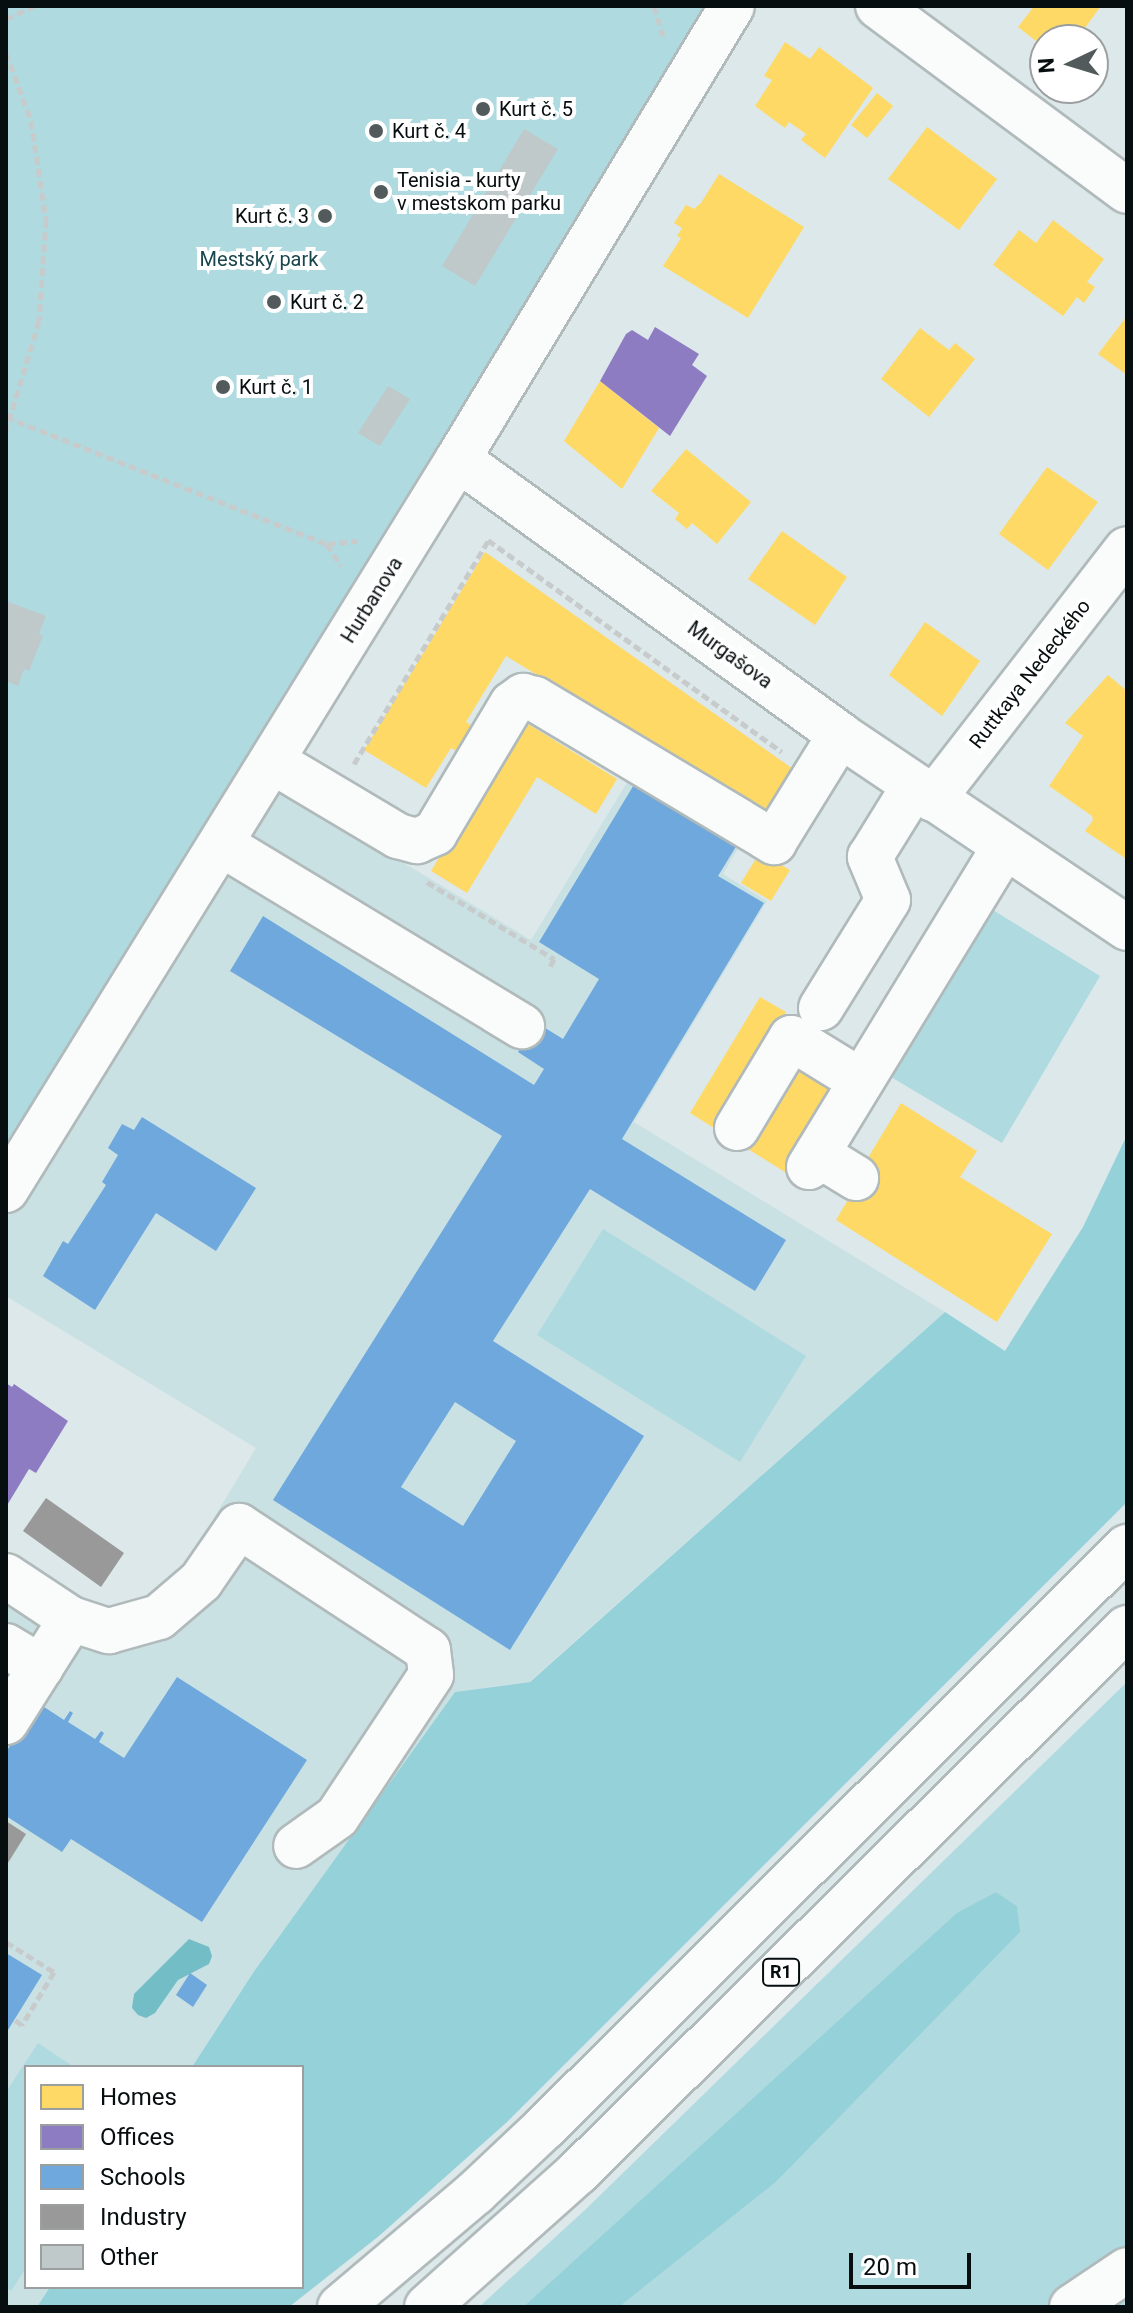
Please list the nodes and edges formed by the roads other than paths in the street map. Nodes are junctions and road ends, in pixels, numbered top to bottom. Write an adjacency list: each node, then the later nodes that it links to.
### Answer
1 (732, 6): 4 (main road, Hurbanova)
2 (878, 6): 3 (main road)
3 (1127, 191)
4 (458, 459): 6 (main road, Murgašova); 7 (main road, Hurbanova)
5 (1127, 549): 8 (main road, Ruttkaya Nedeckého)
6 (840, 735): 7 (main road); 8 (main road, Murgašova)
7 (272, 761): 9 (main road, Hurbanova)
8 (924, 793): 10 (main road, Murgašova); 12 (main road, Ruttkaya Nedeckého)
9 (221, 844): 13 (main road); 17 (main road, Hurbanova)
10 (1004, 848): 11 (main road, Murgašova); 14 (main road)
11 (1127, 928)
12 (821, 1008)
13 (522, 1026)
14 (861, 1081): 15 (main road); 16 (main road)
15 (737, 1128)
16 (856, 1178)
17 (6, 1190)
18 (1127, 1547): 26 (main road)
19 (6, 1576): 20 (main road)
20 (71, 1619): 22 (main road); 24 (main road)
21 (1127, 1628): 27 (main road, R1)
22 (23, 1656): 23 (main road)
23 (6, 1722)
24 (296, 1846)
25 (1127, 2270): 28 (main road)
26 (340, 2307)
27 (427, 2307)
28 (1072, 2307)

